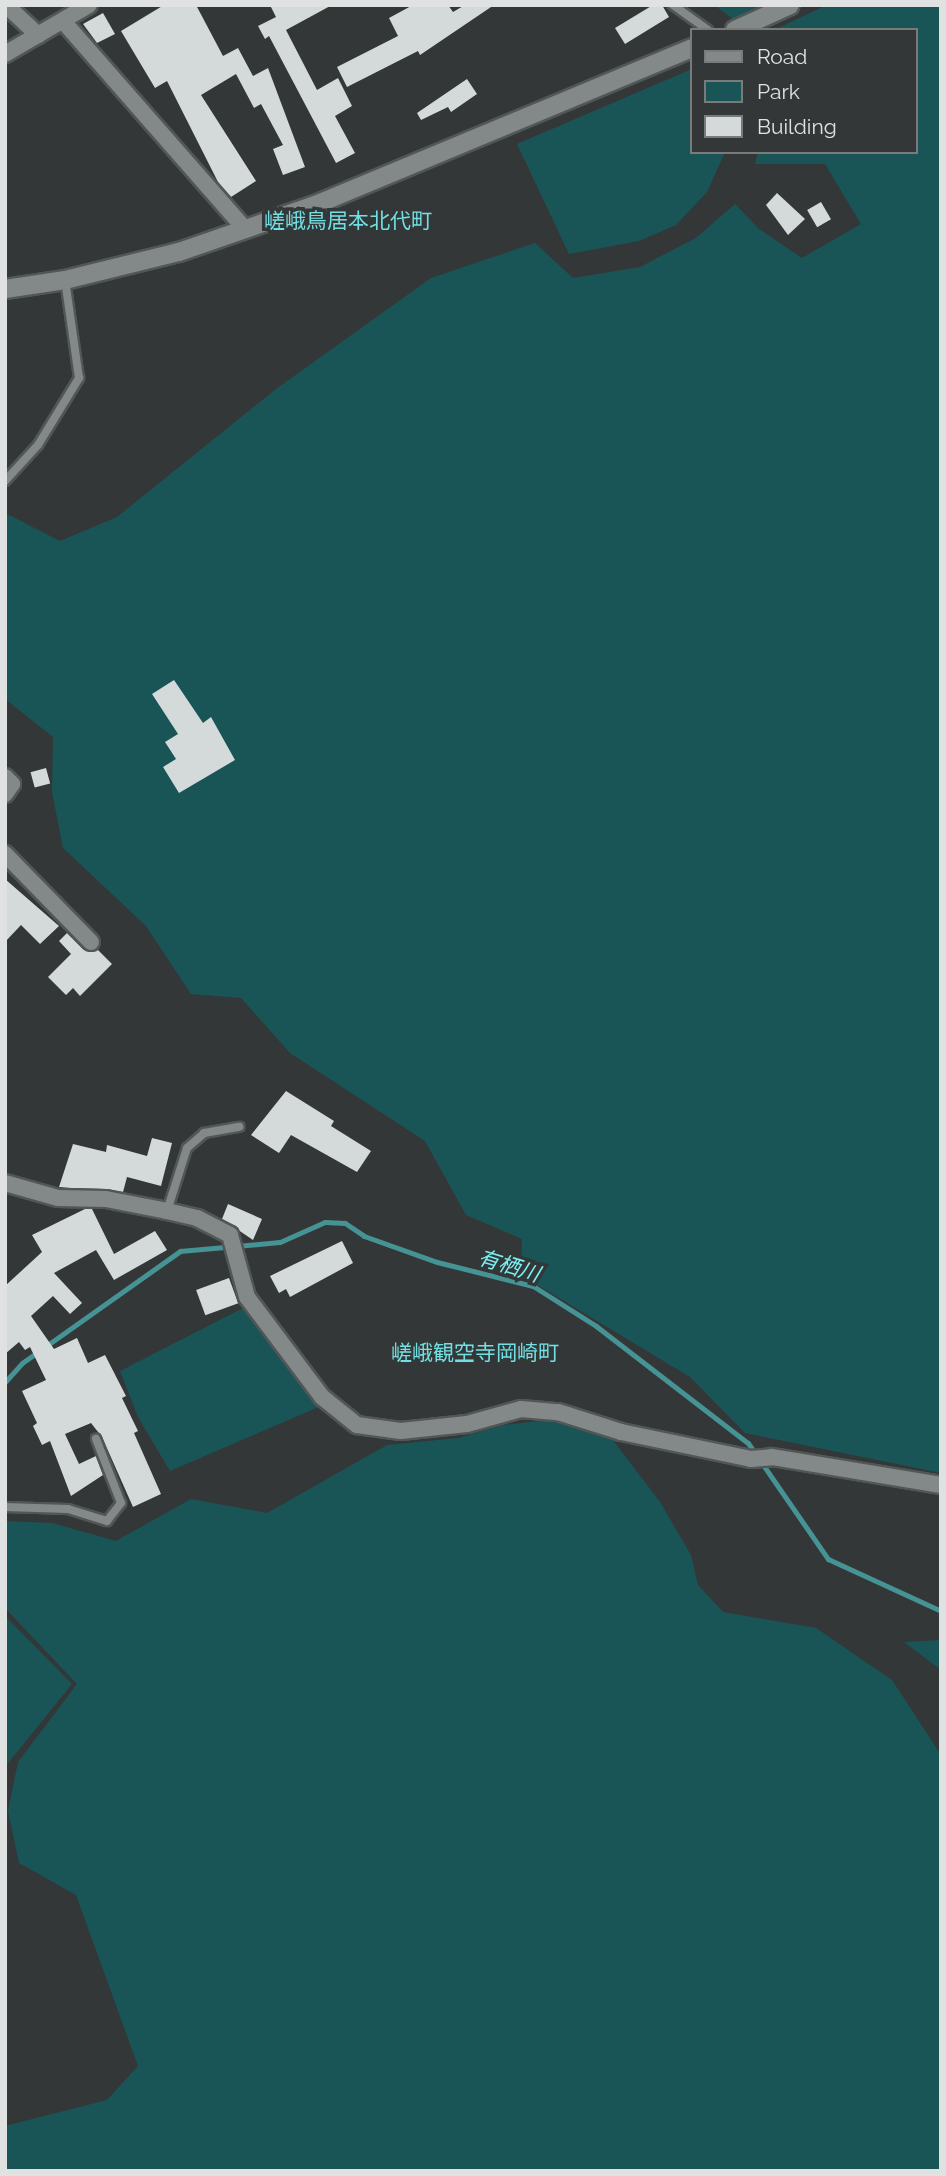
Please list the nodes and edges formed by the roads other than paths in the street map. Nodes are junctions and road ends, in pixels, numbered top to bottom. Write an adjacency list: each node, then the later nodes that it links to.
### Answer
1 (6, 5): 8 (street)
2 (89, 5): 5 (street)
3 (673, 5): 6 (lane)
4 (790, 5): 7 (street)
5 (63, 20): 8 (street); 11 (street)
6 (705, 28)
7 (740, 28)
8 (38, 35): 10 (street)
9 (690, 49): 11 (street)
10 (5, 54)
11 (245, 229): 12 (street)
12 (65, 280): 13 (street); 14 (lane)
13 (5, 289)
14 (5, 481)
15 (5, 777): 16 (street)
16 (5, 794)
17 (5, 854): 18 (street)
18 (91, 942)
19 (239, 1127): 21 (lane)
20 (5, 1183): 21 (street)
21 (167, 1211): 23 (street)
22 (96, 1439): 24 (lane)
23 (941, 1485)
24 (5, 1507)

